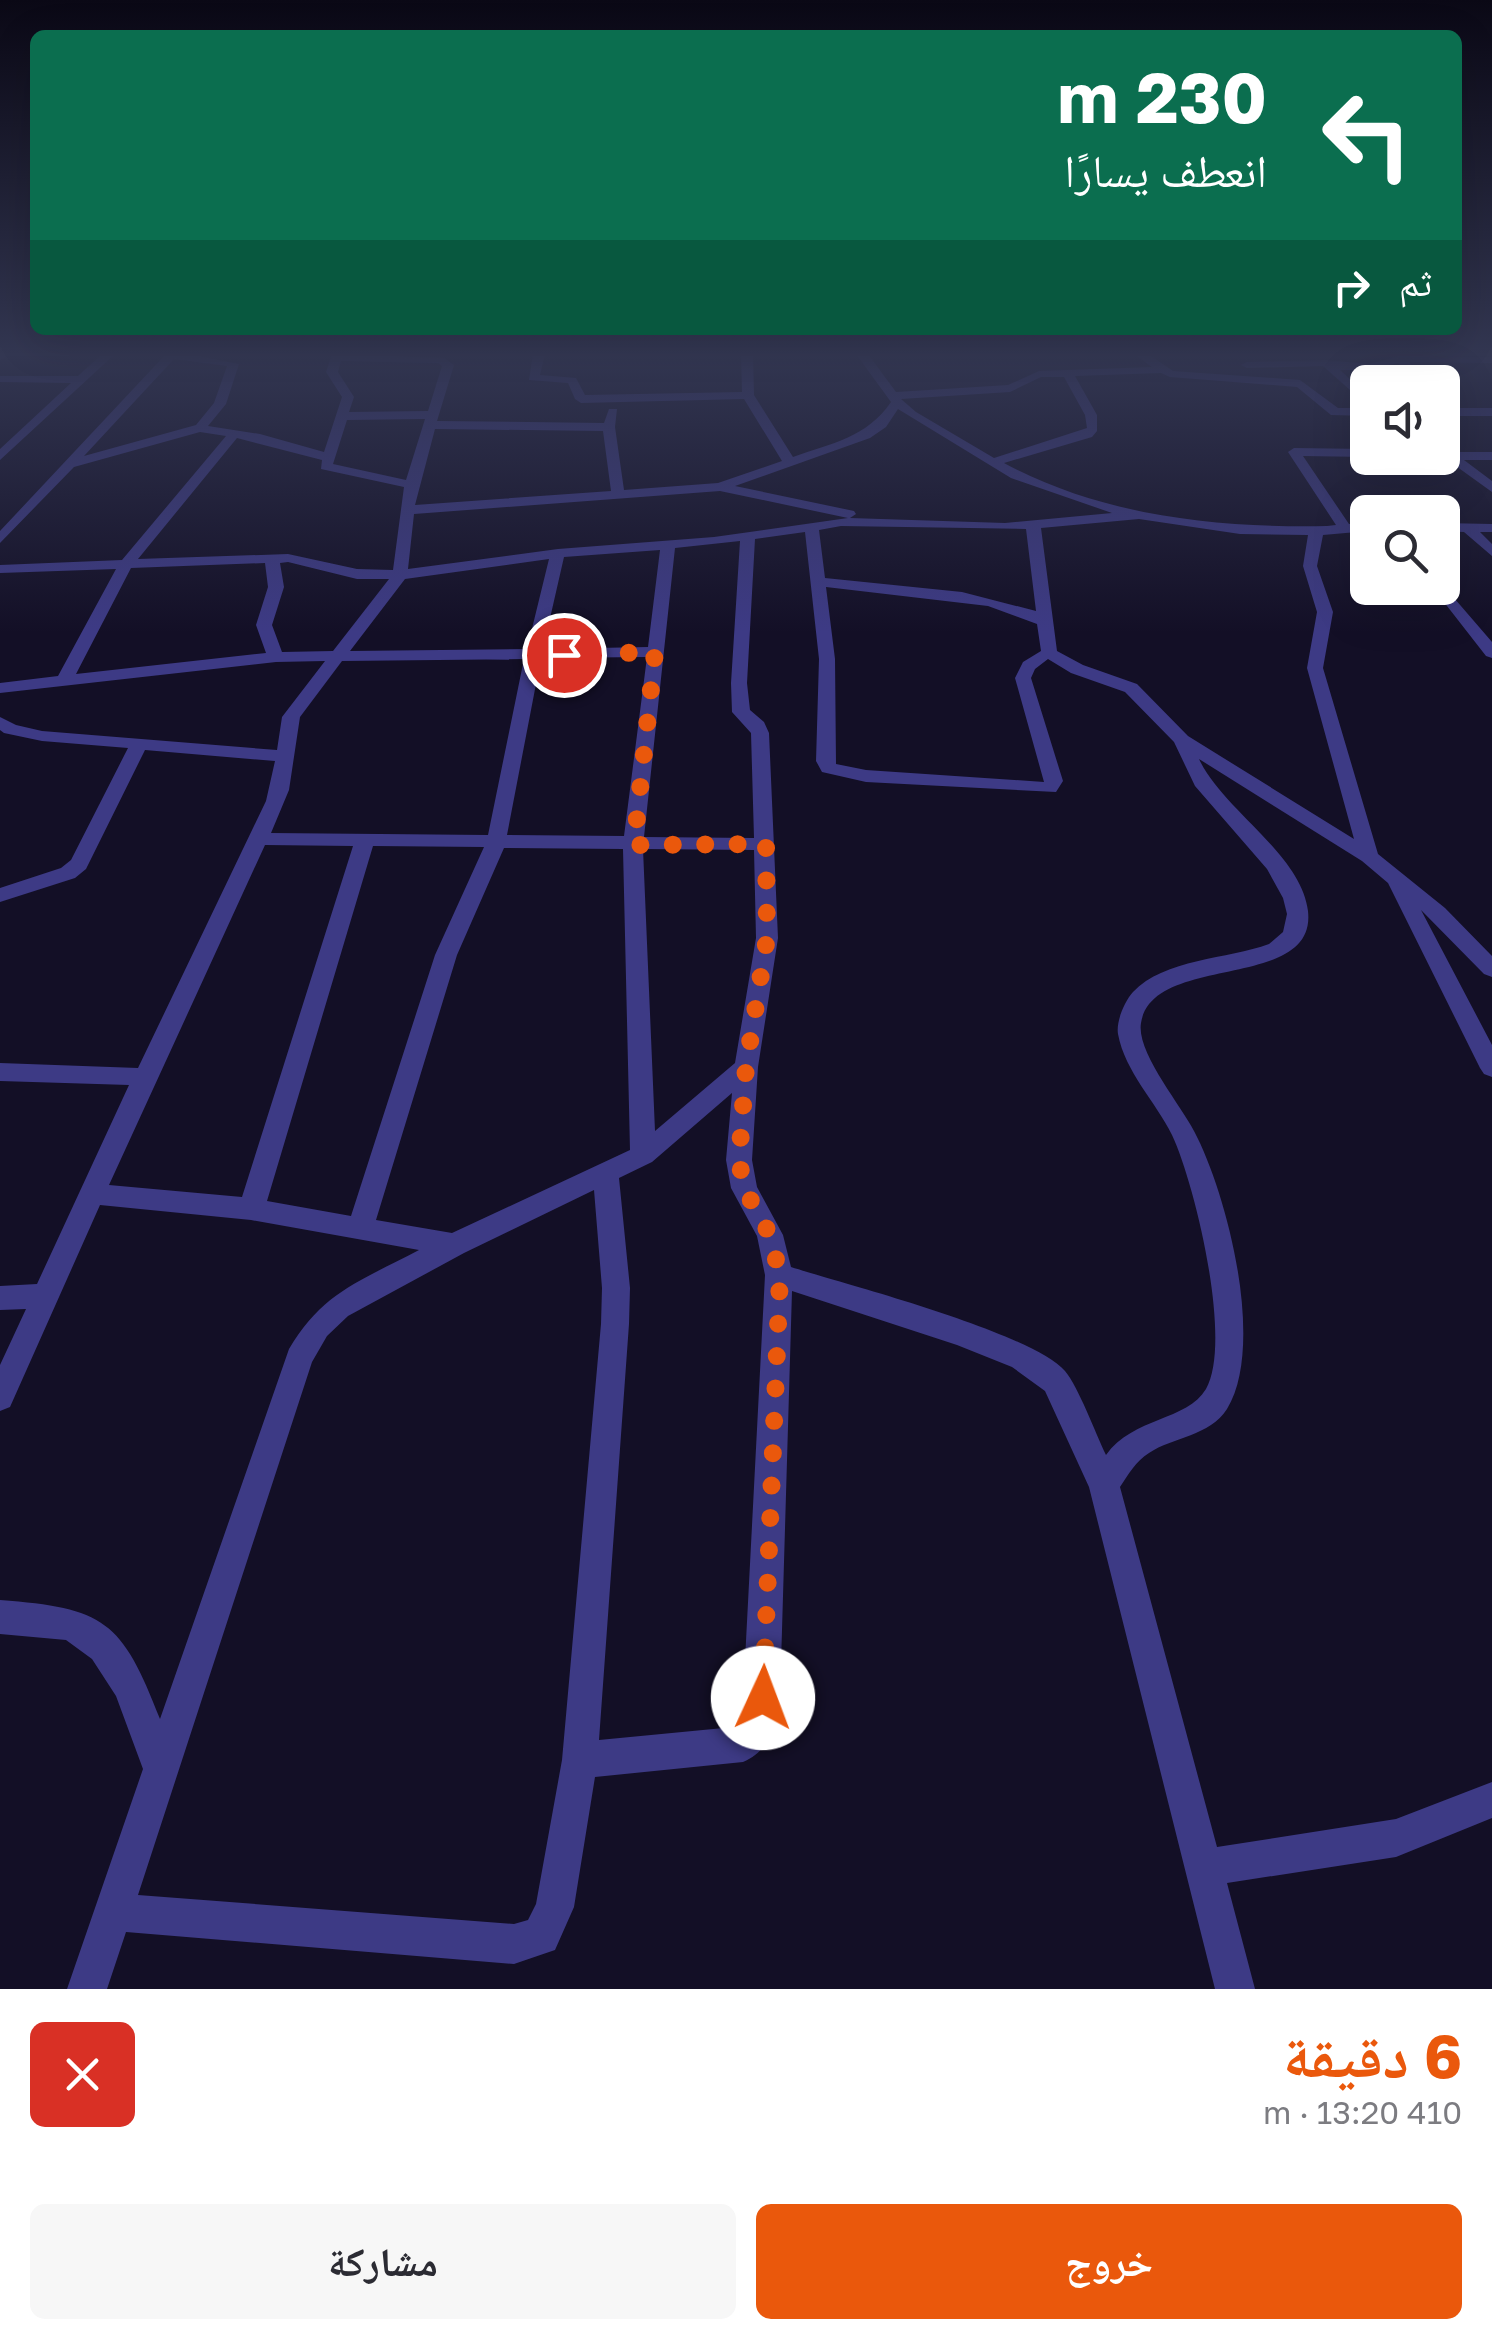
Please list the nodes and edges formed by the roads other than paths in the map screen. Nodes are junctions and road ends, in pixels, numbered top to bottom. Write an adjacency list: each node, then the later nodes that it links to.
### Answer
1 (87, 447): 18 (street)
2 (133, 447): 18 (street)
3 (224, 447): 41 (street)
4 (288, 447): 15 (street)
5 (330, 447): 15 (street)
6 (423, 447): 20 (street)
7 (612, 447): 23 (street)
8 (780, 447): 16 (street)
9 (831, 447): 16 (street)
10 (970, 447): 17 (street)
11 (1045, 447): 17 (street)
12 (1350, 453): 33 (street)
13 (1460, 455): 14 (street)
14 (1492, 456)
15 (327, 457): 20 (street)
16 (788, 460): 21 (street)
17 (994, 462): 25 (street)
18 (71, 464): 36 (street)
19 (1460, 464): 22 (street)
20 (411, 485): 24 (street)
21 (720, 487): 23 (street); 26 (street)
22 (1492, 488)
23 (618, 495): 24 (street)
24 (408, 510): 43 (street)
25 (1141, 515): 28 (street); 34 (street)
26 (881, 521): 27 (street); 28 (street)
27 (811, 525): 35 (street); 44 (street)
28 (1033, 525): 46 (street)
29 (1460, 528): 30 (street)
30 (1468, 528): 31 (street); 38 (street)
31 (1492, 528)
32 (1350, 529): 33 (street)
33 (1346, 530): 34 (street)
34 (1316, 533): 64 (street)
35 (748, 535): 37 (street); 62 (street)
36 (0, 539)
37 (668, 545): 39 (street); 47 (street)
38 (1492, 552)
39 (558, 553): 43 (street); 51 (street)
40 (272, 558): 41 (street); 43 (street); 52 (street)
41 (126, 564): 42 (street); 53 (street)
42 (0, 569)
43 (400, 575): 50 (street)
44 (818, 581): 46 (street); 48 (street)
45 (1454, 605): 49 (street)
46 (1042, 620): 48 (street)
47 (655, 652): 51 (street); 63 (street)
48 (1049, 653): 56 (street)
49 (1492, 653)
50 (338, 654): 51 (street); 52 (street); 58 (street)
51 (533, 656): 61 (street)
52 (276, 657): 53 (street)
53 (64, 681): 54 (street)
54 (0, 688)
55 (3, 730): 57 (street)
56 (1182, 740): 64 (street); 82 (street)
57 (139, 744): 58 (street); 66 (street)
58 (285, 756): 59 (street)
59 (258, 839): 60 (street); 71 (street)
60 (365, 841): 61 (street); 75 (street)
61 (496, 843): 63 (street); 76 (street)
62 (766, 844): 63 (street); 68 (street)
63 (634, 845): 72 (street)
64 (1369, 857): 65 (street)
65 (1393, 877): 67 (street); 69 (street)
66 (0, 895)
67 (1492, 969)
68 (746, 1067): 72 (street); 78 (street)
69 (1492, 1068)
70 (0, 1072): 71 (street)
71 (145, 1077): 74 (street)
72 (643, 1155): 73 (street)
73 (606, 1172): 77 (street); 84 (street)
74 (92, 1194): 75 (street); 79 (street)
75 (251, 1209): 76 (street)
76 (360, 1230): 77 (street)
77 (454, 1245): 85 (street)
78 (780, 1276): 82 (street); 84 (street)
79 (46, 1296): 80 (street); 81 (street)
80 (0, 1298)
81 (0, 1397)
82 (1104, 1484): 87 (street)
83 (0, 1617): 85 (street)
84 (580, 1760): 88 (street)
85 (160, 1766): 88 (street)
86 (1492, 1800): 87 (street)
87 (1204, 1868): 90 (street)
88 (112, 1912): 89 (street)
89 (87, 1989)
90 (1235, 1989)

